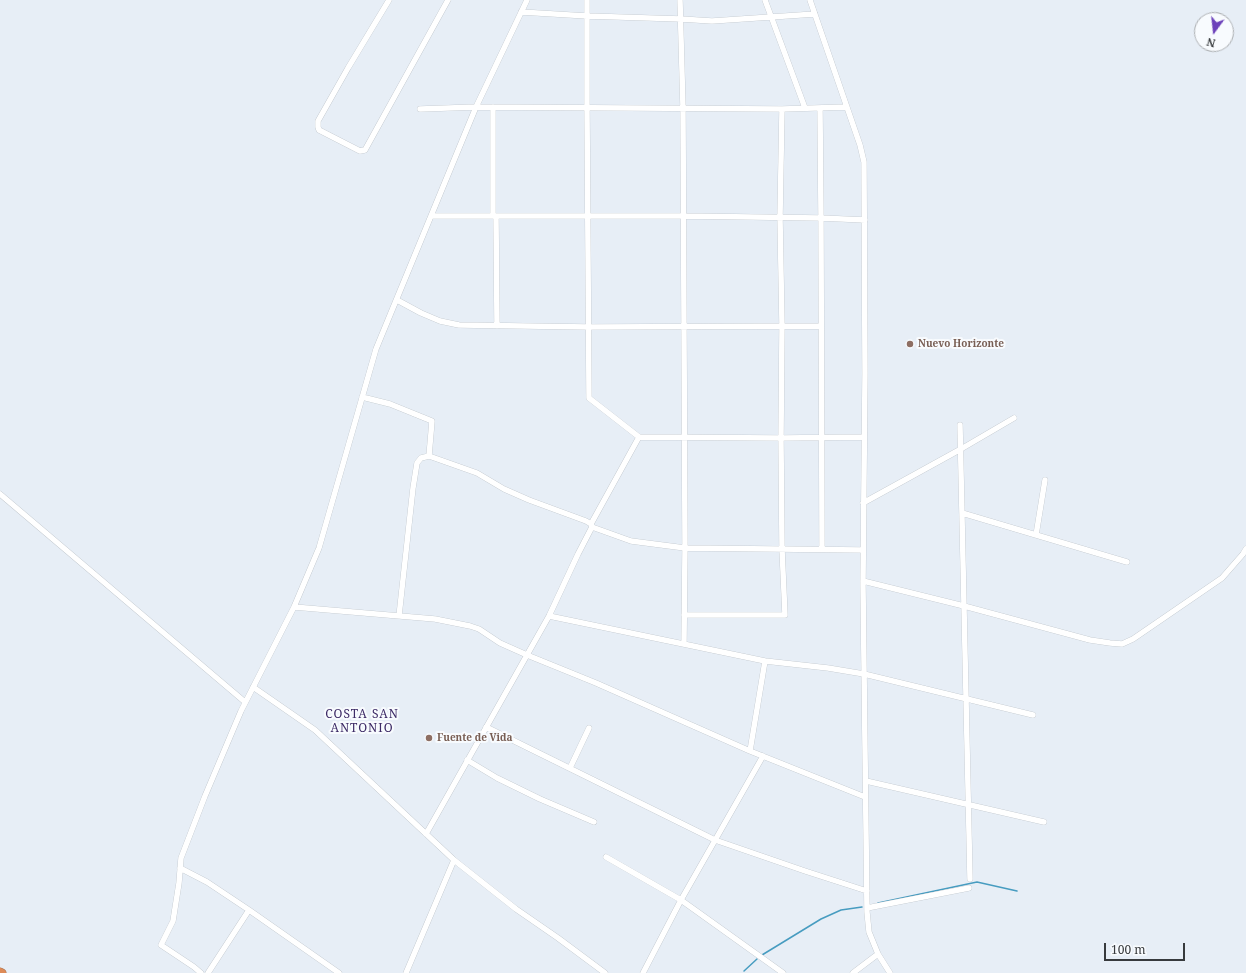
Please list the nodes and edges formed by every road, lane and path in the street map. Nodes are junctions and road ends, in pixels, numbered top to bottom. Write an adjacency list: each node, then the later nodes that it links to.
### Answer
1 (389, 0): 2 (street)
2 (448, 0)
3 (526, 0): 8 (street)
4 (587, 0): 10 (street)
5 (680, 0): 12 (street)
6 (765, 0): 11 (street)
7 (810, 0): 9 (street)
8 (521, 12): 10 (street); 13 (street)
9 (815, 14): 11 (street); 15 (street)
10 (587, 16): 12 (street); 16 (street)
11 (771, 16): 12 (street); 18 (street)
12 (681, 19): 17 (street)
13 (476, 107): 14 (street); 20 (street); 22 (street)
14 (493, 107): 16 (street); 23 (street)
15 (847, 107): 19 (street); 28 (street)
16 (587, 108): 17 (street); 24 (street)
17 (683, 108): 21 (street); 25 (street)
18 (804, 108): 19 (street); 21 (street)
19 (820, 108): 27 (street)
20 (420, 109)
21 (782, 109): 26 (street)
22 (432, 216): 23 (street); 29 (street)
23 (494, 216): 24 (street); 30 (street)
24 (588, 216): 25 (street); 33 (street)
25 (683, 216): 26 (street); 34 (street)
26 (780, 217): 27 (street); 31 (street)
27 (821, 218): 28 (street); 32 (street)
28 (865, 220): 40 (street)
29 (397, 300): 30 (street); 35 (street)
30 (497, 326): 33 (street)
31 (782, 326): 32 (street); 34 (street); 41 (street)
32 (821, 326): 42 (street)
33 (589, 327): 34 (street); 38 (street)
34 (684, 327): 39 (street)
35 (362, 397): 44 (street); 59 (street)
36 (1014, 418): 43 (street)
37 (960, 425): 43 (street)
38 (639, 437): 39 (street); 49 (street)
39 (684, 437): 41 (street); 51 (street)
40 (864, 437): 42 (street); 47 (street)
41 (781, 438): 42 (street); 52 (street)
42 (822, 438): 53 (street)
43 (960, 449): 47 (street); 48 (street)
44 (429, 456): 49 (street); 61 (street)
45 (1045, 480): 50 (street)
46 (0, 494): 69 (street)
47 (863, 503): 55 (street)
48 (962, 513): 50 (street); 58 (street)
49 (592, 526): 51 (street); 62 (street)
50 (1036, 534): 56 (street)
51 (685, 548): 52 (street); 60 (street)
52 (782, 549): 53 (street); 60 (street)
53 (822, 549): 55 (street)
54 (1246, 549): 58 (street)
55 (863, 550): 57 (street)
56 (1127, 562)
57 (862, 581): 58 (street); 66 (street)
58 (964, 606): 68 (street)
59 (294, 607): 61 (street); 67 (street)
60 (684, 615): 63 (street)
61 (398, 616): 64 (street)
62 (549, 616): 63 (street); 64 (street)
63 (684, 644): 65 (street)
64 (527, 655): 71 (street); 73 (street)
65 (765, 661): 66 (street); 73 (street)
66 (864, 674): 68 (street); 77 (street)
67 (253, 687): 69 (street); 82 (street)
68 (966, 699): 70 (street); 79 (street)
69 (245, 702): 86 (street)
70 (1033, 715)
71 (486, 727): 75 (street); 76 (street)
72 (588, 728): 76 (street)
73 (750, 751): 74 (street)
74 (763, 756): 78 (street); 83 (street)
75 (467, 760): 80 (street); 82 (street)
76 (570, 768): 83 (street)
77 (866, 781): 78 (street); 79 (street)
78 (865, 797): 89 (street)
79 (968, 805): 81 (street); 87 (street)
80 (594, 822)
81 (1044, 822)
82 (426, 834): 85 (street)
83 (715, 840): 89 (street); 90 (street)
84 (606, 857): 90 (street)
85 (454, 860): 97 (street); 98 (street)
86 (180, 868): 92 (street); 94 (street)
87 (970, 879)
88 (969, 888): 91 (street)
89 (867, 891): 91 (street)
90 (681, 900): 99 (street); 100 (street)
91 (867, 908): 93 (street)
92 (249, 910): 95 (street); 96 (street)
93 (878, 954): 101 (street); 102 (street)
94 (201, 973)
95 (208, 973)
96 (339, 973)
97 (406, 973)
98 (605, 973)
99 (643, 973)
100 (783, 973)
101 (853, 973)
102 (890, 973)

